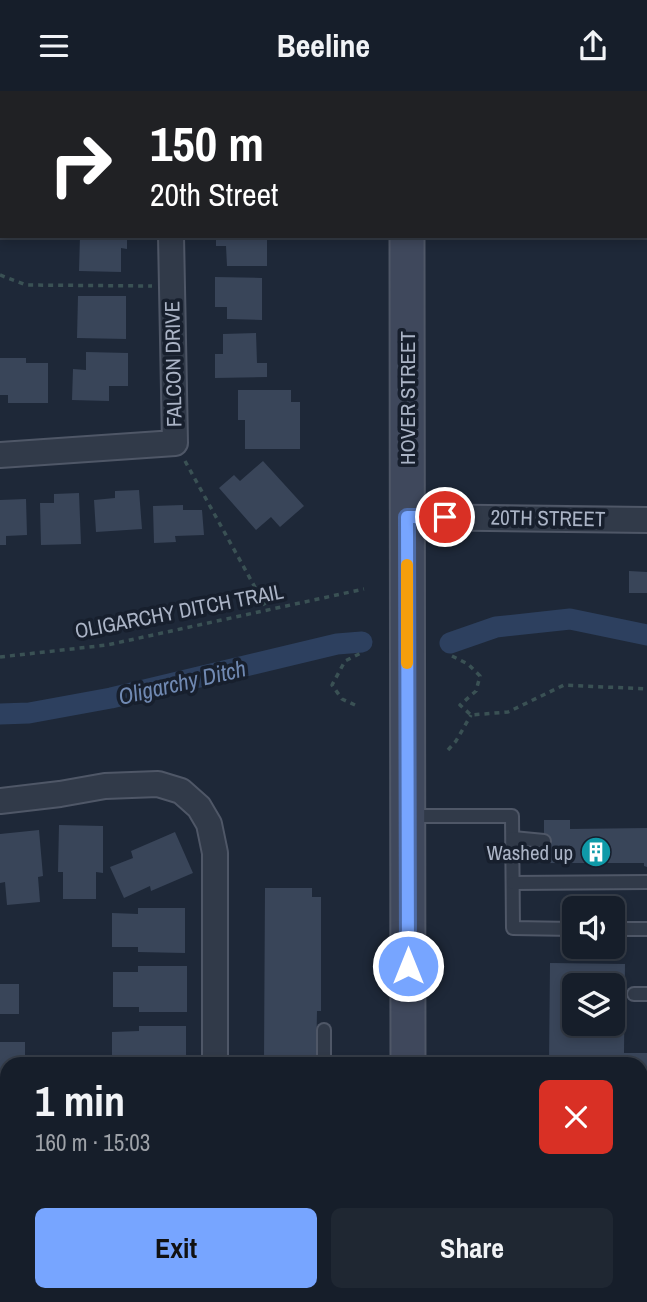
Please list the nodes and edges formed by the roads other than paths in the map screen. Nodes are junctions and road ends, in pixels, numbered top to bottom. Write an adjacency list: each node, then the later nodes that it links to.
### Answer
1 (171, 238): 3 (street, FALCON DRIVE)
2 (407, 238): 4 (main road, HOVER STREET)
3 (0, 455)
4 (407, 517): 5 (street, 20TH STREET); 7 (main road, HOVER STREET)
5 (647, 520)
6 (0, 801): 16 (street)
7 (408, 816): 8 (lane); 18 (main road, HOVER STREET)
8 (513, 838): 9 (lane); 10 (lane)
9 (544, 841)
10 (513, 883): 11 (lane); 12 (lane)
11 (647, 883)
12 (562, 929)
13 (625, 929): 14 (lane)
14 (647, 929)
15 (324, 1030): 17 (lane)
16 (215, 1057)
17 (324, 1057)
18 (408, 1057)

